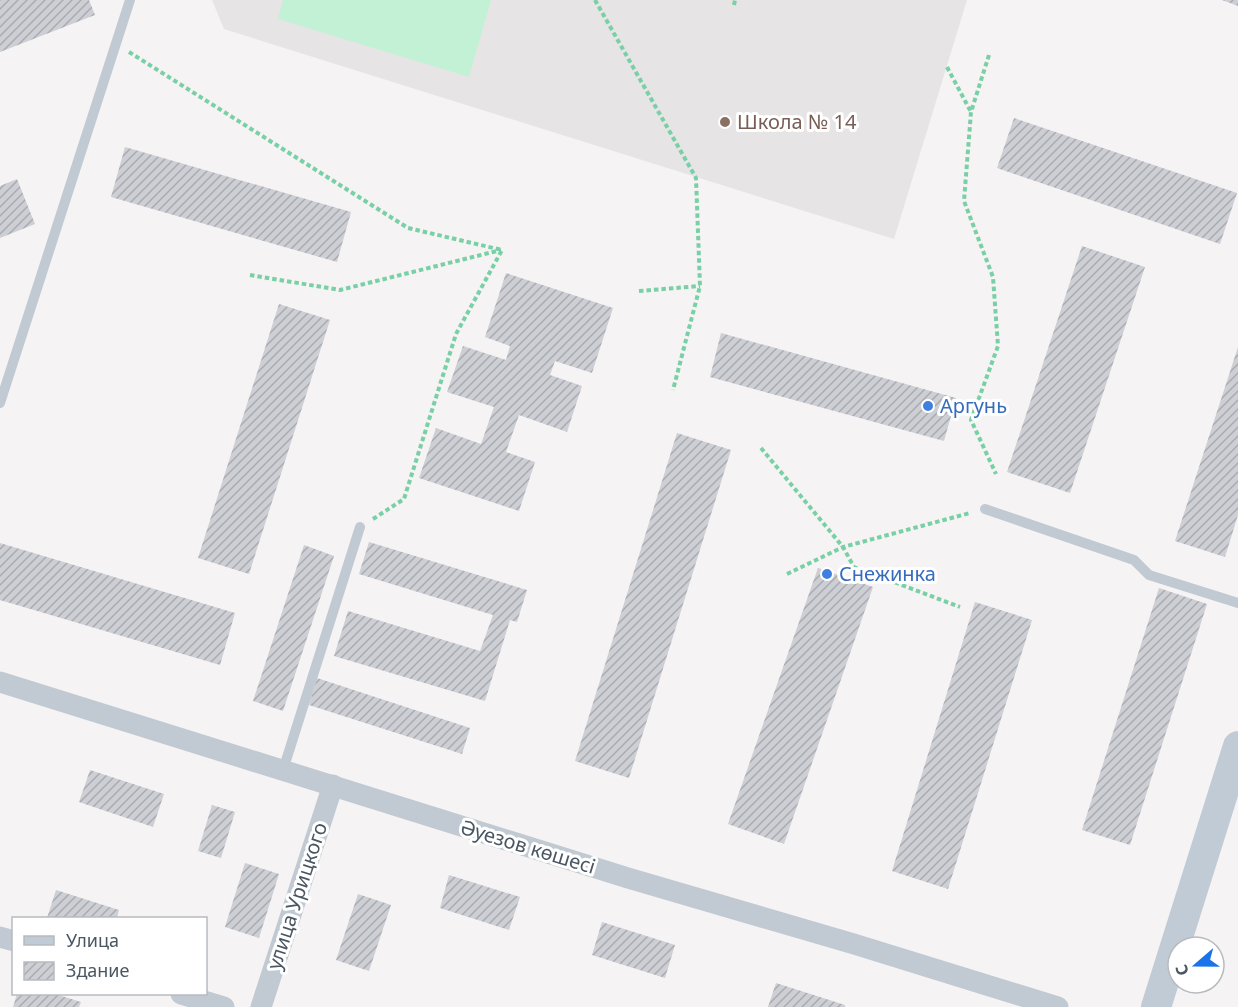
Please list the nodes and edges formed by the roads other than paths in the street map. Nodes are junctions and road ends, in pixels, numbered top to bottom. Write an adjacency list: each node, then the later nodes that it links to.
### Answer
1 (130, 0): 2 (lane)
2 (0, 403)
3 (985, 509): 5 (lane)
4 (360, 527): 8 (lane)
5 (1238, 603)
6 (0, 682): 8 (street, Әуезов көшесі)
7 (1238, 746): 14 (street)
8 (283, 770): 9 (street, Әуезов көшесі)
9 (333, 785): 12 (street, улица Урицкого); 13 (street, Әуезов көшесі)
10 (187, 995): 11 (street)
11 (224, 1007)
12 (261, 1007)
13 (1058, 1007)
14 (1156, 1007)

